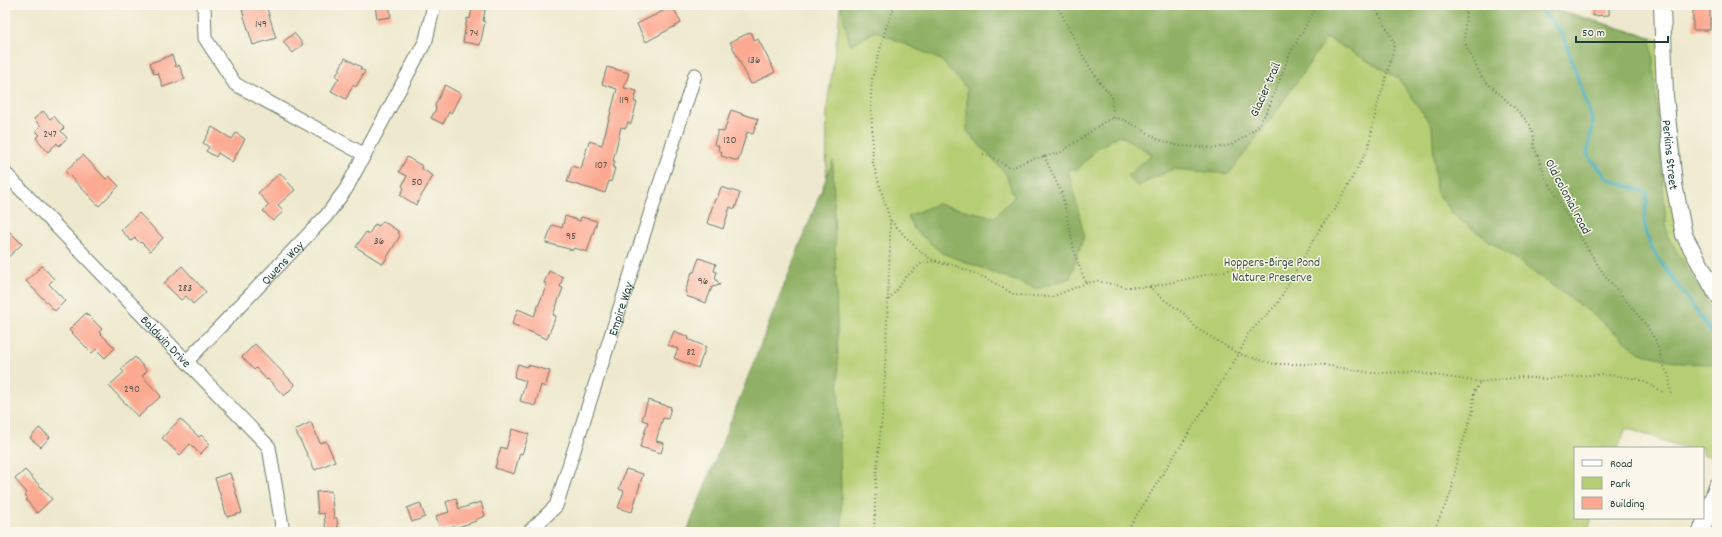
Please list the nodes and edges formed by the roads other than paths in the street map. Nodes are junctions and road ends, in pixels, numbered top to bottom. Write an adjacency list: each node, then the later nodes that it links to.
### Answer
1 (204, 5): 5 (street)
2 (434, 5): 5 (street, Owens Way)
3 (1662, 5): 7 (street, Perkins Street)
4 (696, 75): 11 (street, Empire Way)
5 (365, 155): 8 (street, Owens Way)
6 (5, 173): 8 (street, Baldwin Drive)
7 (1717, 295)
8 (187, 361): 10 (street, Baldwin Drive)
9 (1717, 486): 12 (street)
10 (283, 532)
11 (529, 532)
12 (1701, 532)

